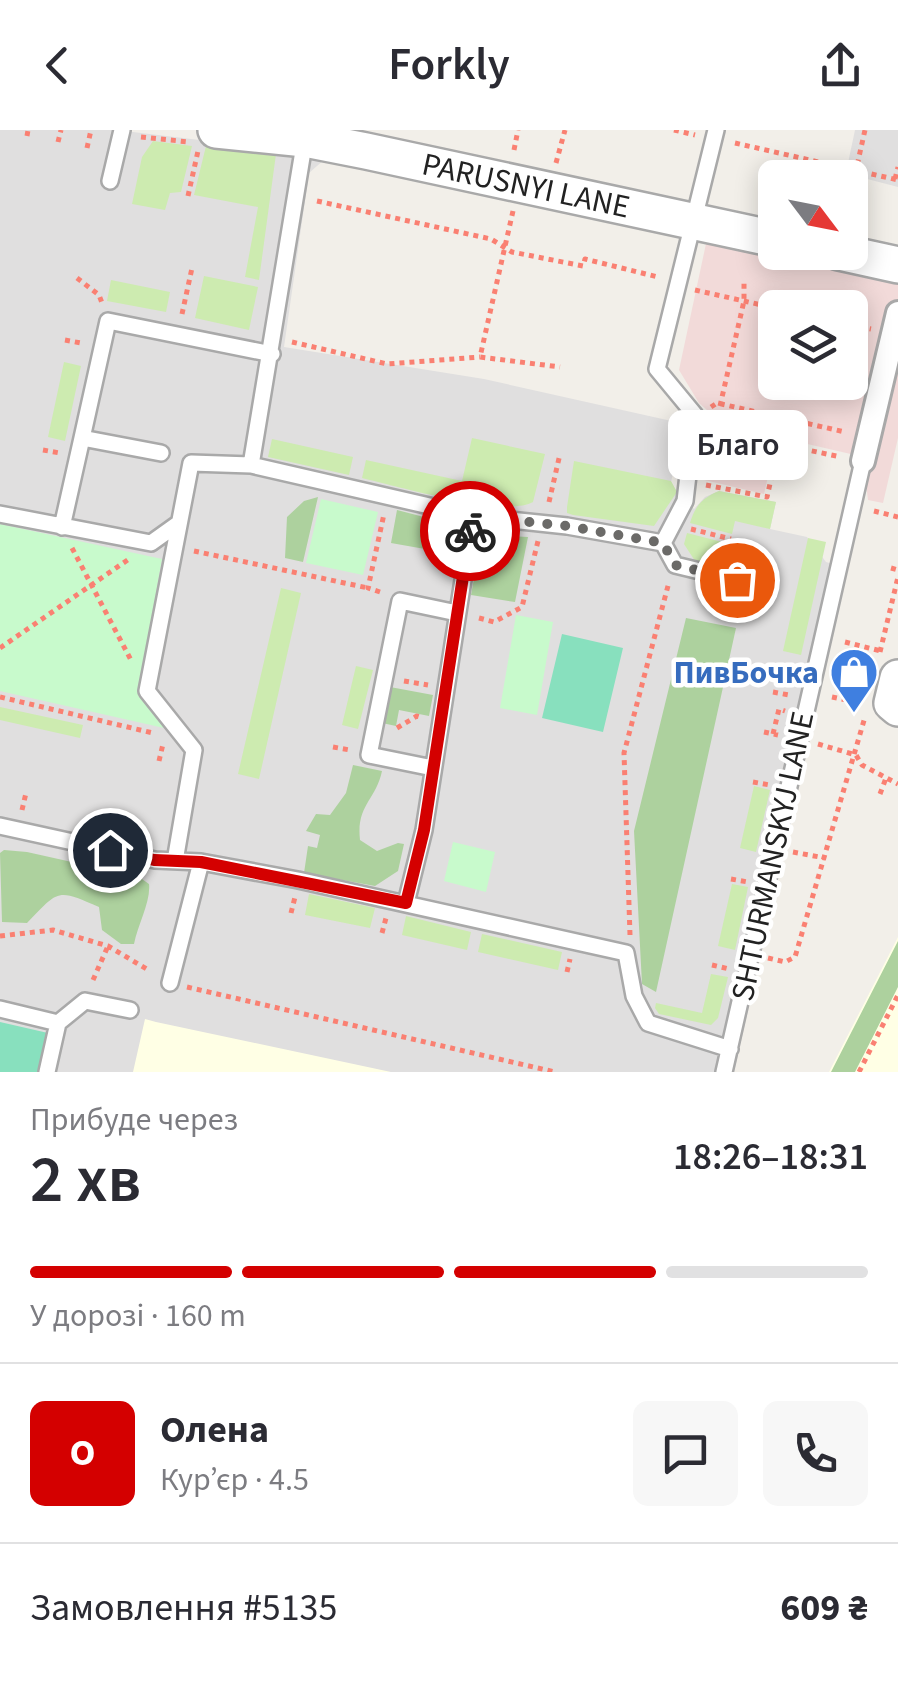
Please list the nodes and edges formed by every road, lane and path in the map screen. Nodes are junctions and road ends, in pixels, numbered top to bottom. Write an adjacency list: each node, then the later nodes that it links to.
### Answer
1 (60, 130): 9 (path)
2 (92, 130): 10 (path)
3 (226, 130): 8 (street, PARUSNYI LANE)
4 (674, 130): 7 (path)
5 (865, 130): 12 (path)
6 (121, 132): 16 (lane); 17 (path)
7 (715, 134): 11 (path); 20 (lane)
8 (306, 139): 18 (lane); 20 (street, PARUSNYI LANE)
9 (58, 142)
10 (87, 148)
11 (817, 160)
12 (858, 160)
13 (898, 167): 15 (path)
14 (868, 173): 15 (path)
15 (896, 179)
16 (110, 181)
17 (188, 196)
18 (297, 197): 22 (path); 34 (lane)
19 (516, 198): 22 (path)
20 (692, 221): 21 (street, PARUSNYI LANE); 28 (lane)
21 (758, 235)
22 (504, 247): 28 (path); 35 (path)
23 (868, 253): 24 (street)
24 (898, 265)
25 (192, 268): 33 (path)
26 (76, 278): 32 (path)
27 (744, 281): 29 (path)
28 (676, 288): 29 (path); 38 (lane)
29 (744, 301): 30 (path); 37 (path)
30 (758, 304)
31 (898, 312): 39 (street, SHTURMANSKYJ LANE)
32 (108, 321): 34 (lane); 40 (lane)
33 (194, 322)
34 (273, 347): 35 (path); 43 (lane)
35 (480, 357): 36 (path)
36 (560, 367)
37 (720, 406): 38 (path); 39 (path)
38 (695, 416): 45 (lane)
39 (868, 437): 44 (street, SHTURMANSKYJ LANE)
40 (82, 438): 41 (lane); 52 (lane)
41 (161, 453)
42 (560, 454): 50 (path)
43 (251, 465): 48 (lane); 49 (lane)
44 (862, 465): 45 (path); 63 (lane, SHTURMANSKYJ LANE)
45 (689, 482): 51 (lane)
46 (386, 506): 60 (path)
47 (0, 514): 52 (lane)
48 (473, 516): 50 (lane); 62 (lane)
49 (179, 523): 54 (lane); 68 (lane)
50 (544, 524): 55 (lane); 62 (path)
51 (673, 525): 53 (path); 55 (lane)
52 (62, 527): 54 (lane); 59 (path)
53 (731, 538)
54 (151, 543): 59 (path)
55 (663, 543): 57 (lane)
56 (181, 548): 60 (path)
57 (675, 565): 58 (lane); 91 (path)
58 (737, 580)
59 (92, 588): 64 (path); 68 (path)
60 (368, 588): 61 (path)
61 (393, 595)
62 (461, 614): 79 (lane); 79 (lane)
63 (821, 636): 65 (path); 69 (lane, SHTURMANSKYJ LANE)
64 (0, 648)
65 (889, 664): 71 (street)
66 (392, 678): 67 (path)
67 (433, 686)
68 (147, 691): 76 (lane)
69 (808, 692): 71 (path); 77 (lane, SHTURMANSKYJ LANE)
70 (0, 697): 76 (path)
71 (883, 707)
72 (428, 718): 73 (path)
73 (382, 726)
74 (764, 732): 75 (path)
75 (773, 734)
76 (184, 735): 86 (lane)
77 (798, 739): 78 (path); 84 (lane, SHTURMANSKYJ LANE)
78 (856, 755): 80 (path); 85 (path)
79 (433, 768): 88 (lane)
80 (886, 778): 81 (path); 82 (path)
81 (898, 784)
82 (880, 794)
83 (0, 826): 86 (lane)
84 (774, 848): 85 (path); 92 (lane, SHTURMANSKYJ LANE)
85 (825, 858): 92 (path)
86 (175, 861): 87 (lane)
87 (201, 862): 88 (lane); 93 (lane)
88 (406, 903): 91 (lane)
89 (0, 936): 90 (path)
90 (108, 946): 93 (path); 95 (path)
91 (626, 953): 99 (lane, SHTURMANSKYJ LANE)
92 (751, 953): 99 (lane, SHTURMANSKYJ LANE)
93 (170, 983): 101 (path)
94 (898, 995): 103 (path)
95 (85, 1001): 97 (lane); 98 (lane)
96 (0, 1009): 98 (lane)
97 (130, 1010)
98 (58, 1023): 100 (lane)
99 (730, 1050): 102 (lane, SHTURMANSKYJ LANE)
100 (47, 1072)
101 (555, 1072)
102 (724, 1072)
103 (859, 1072)

